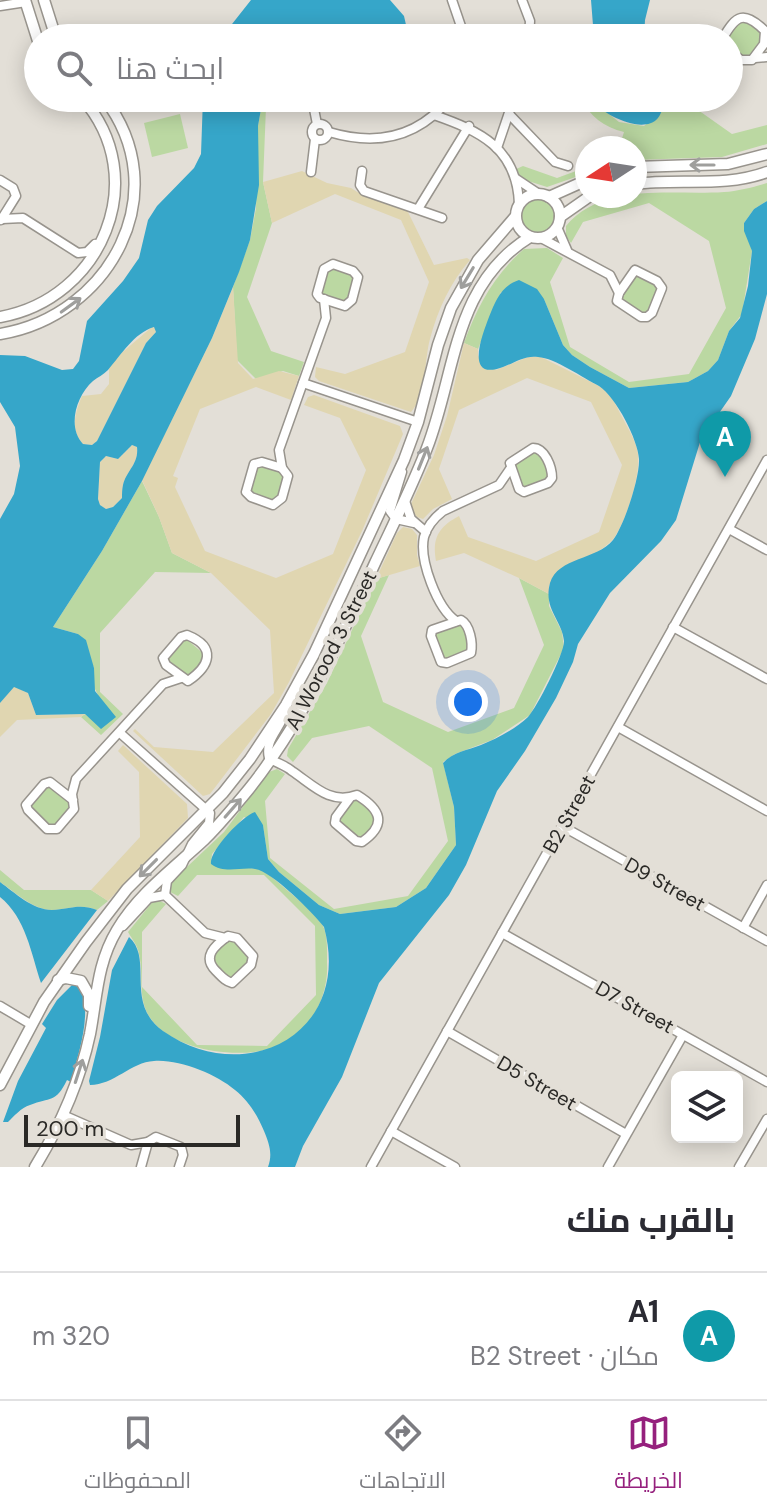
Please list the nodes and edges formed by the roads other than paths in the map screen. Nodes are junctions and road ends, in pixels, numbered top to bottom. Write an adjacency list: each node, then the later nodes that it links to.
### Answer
1 (44, 0): 7 (street)
2 (452, 0): 8 (street)
3 (522, 0): 9 (street)
4 (26, 1): 5 (street); 6 (street)
5 (0, 6)
6 (33, 24)
7 (52, 24)
8 (460, 24)
9 (530, 24)
10 (731, 24): 11 (street)
11 (767, 41): 13 (street)
12 (767, 57): 13 (street)
13 (755, 58): 14 (street)
14 (743, 60)
15 (92, 112): 27 (street)
16 (113, 112): 43 (street)
17 (315, 112): 21 (street)
18 (437, 112): 20 (street)
19 (509, 114): 25 (street); 28 (street)
20 (434, 115): 22 (street); 23 (street)
21 (317, 124): 23 (street); 24 (street)
22 (469, 126): 25 (street); 41 (street)
23 (329, 132): 24 (street)
24 (315, 139): 31 (street)
25 (497, 148): 33 (street)
26 (767, 154): 29 (street, one-way to 29)
27 (113, 162): 42 (street); 43 (street)
28 (568, 166)
29 (647, 167)
30 (362, 171): 41 (street)
31 (311, 172)
32 (767, 172): 35 (street)
33 (514, 177): 37 (street); 39 (street)
34 (0, 180): 38 (street)
35 (647, 183)
36 (575, 184): 37 (street)
37 (544, 195): 39 (street); 48 (street)
38 (16, 199): 45 (street); 47 (street)
39 (519, 204): 44 (street)
40 (575, 208): 48 (street)
41 (418, 209): 46 (street)
42 (112, 212): 51 (street); 56 (street)
43 (129, 217): 62 (street, one-way to 43)
44 (515, 217): 49 (street); 64 (street, Al Worood 3 Street, one-way to 64)
45 (23, 218): 47 (street); 51 (street)
46 (442, 218)
47 (1, 219)
48 (558, 222): 49 (street); 50 (street)
49 (536, 238): 50 (street); 73 (street, Al Worood 3 Street, one-way to 49)
50 (568, 250): 53 (street)
51 (78, 253): 56 (street)
52 (630, 274): 53 (street); 54 (street); 54 (street)
53 (610, 275): 54 (street)
54 (619, 293)
55 (324, 299): 57 (street); 57 (street); 60 (street)
56 (46, 302): 58 (street)
57 (341, 306): 60 (street)
58 (19, 313): 59 (street); 61 (street)
59 (0, 317)
60 (326, 318): 63 (street)
61 (0, 324)
62 (0, 334)
63 (303, 383): 64 (street); 65 (street)
64 (418, 422): 66 (street, Al Worood 3 Street)
65 (279, 450): 68 (street); 69 (street)
66 (404, 460): 74 (street); 87 (street, Al Worood 3 Street)
67 (767, 460): 76 (street, B2 Street)
68 (264, 462): 69 (street); 69 (street)
69 (282, 468)
70 (510, 469): 71 (street); 72 (street); 72 (street)
71 (499, 485): 72 (street); 77 (street)
72 (519, 489)
73 (405, 500): 74 (street, Al Worood 3 Street); 75 (street)
74 (396, 519): 75 (street); 90 (street, Al Worood 3 Street)
75 (414, 523): 77 (street)
76 (729, 529): 78 (street); 82 (street, B2 Street)
77 (426, 532): 79 (street)
78 (767, 550)
79 (440, 606): 80 (street); 81 (street)
80 (456, 621): 81 (street); 81 (street)
81 (437, 626)
82 (673, 627): 85 (street); 88 (street, B2 Street)
83 (166, 665): 84 (street); 84 (street); 86 (street)
84 (181, 678): 86 (street)
85 (767, 679)
86 (163, 684): 89 (street)
87 (286, 705): 91 (street); 99 (street, Al Worood 3 Street)
88 (618, 727): 100 (street); 103 (street, B2 Street)
89 (120, 733): 93 (street); 96 (street)
90 (282, 743): 91 (street, Al Worood 3 Street); 92 (street)
91 (271, 760): 92 (street); 104 (street, Al Worood 3 Street, one-way to 91)
92 (289, 768): 95 (street)
93 (76, 779): 94 (street); 98 (street)
94 (55, 783): 98 (street); 98 (street)
95 (329, 797): 97 (street); 101 (street)
96 (193, 798): 99 (street); 102 (street)
97 (350, 798): 101 (street); 101 (street)
98 (73, 800)
99 (208, 810): 102 (street, Al Worood 3 Street); 104 (street)
100 (767, 811)
101 (336, 817)
102 (196, 822): 114 (street, Al Worood 3 Street, one-way to 114)
103 (562, 826): 107 (street, D9 Street); 110 (street, B2 Street)
104 (189, 853): 106 (street); 108 (street, Al Worood 3 Street)
105 (767, 885): 107 (street)
106 (165, 895): 108 (street); 109 (street)
107 (743, 928): 112 (street, D9 Street)
108 (116, 931): 119 (street, Al Worood 3 Street)
109 (205, 933): 111 (street); 113 (street)
110 (502, 933): 117 (street, B2 Street); 118 (street, D7 Street)
111 (225, 938): 113 (street); 113 (street)
112 (767, 941)
113 (209, 953)
114 (58, 980): 116 (street, Al Worood 3 Street); 119 (street)
115 (0, 1006): 116 (street)
116 (32, 1025): 121 (street, Al Worood 3 Street)
117 (447, 1031): 124 (street, B2 Street); 125 (street, D5 Street)
118 (683, 1035): 120 (street, D7 Street); 125 (street)
119 (89, 1036): 122 (street, Al Worood 3 Street, one-way to 119)
120 (767, 1082)
121 (0, 1085)
122 (63, 1115): 127 (street); 129 (street, Al Worood 3 Street)
123 (767, 1119): 134 (street)
124 (391, 1131): 131 (street, B2 Street); 132 (street)
125 (626, 1134): 133 (street)
126 (148, 1142): 127 (street); 128 (street); 130 (street)
127 (131, 1145): 128 (street)
128 (141, 1165)
129 (35, 1167)
130 (179, 1167)
131 (371, 1167)
132 (455, 1167)
133 (608, 1167)
134 (739, 1167)

